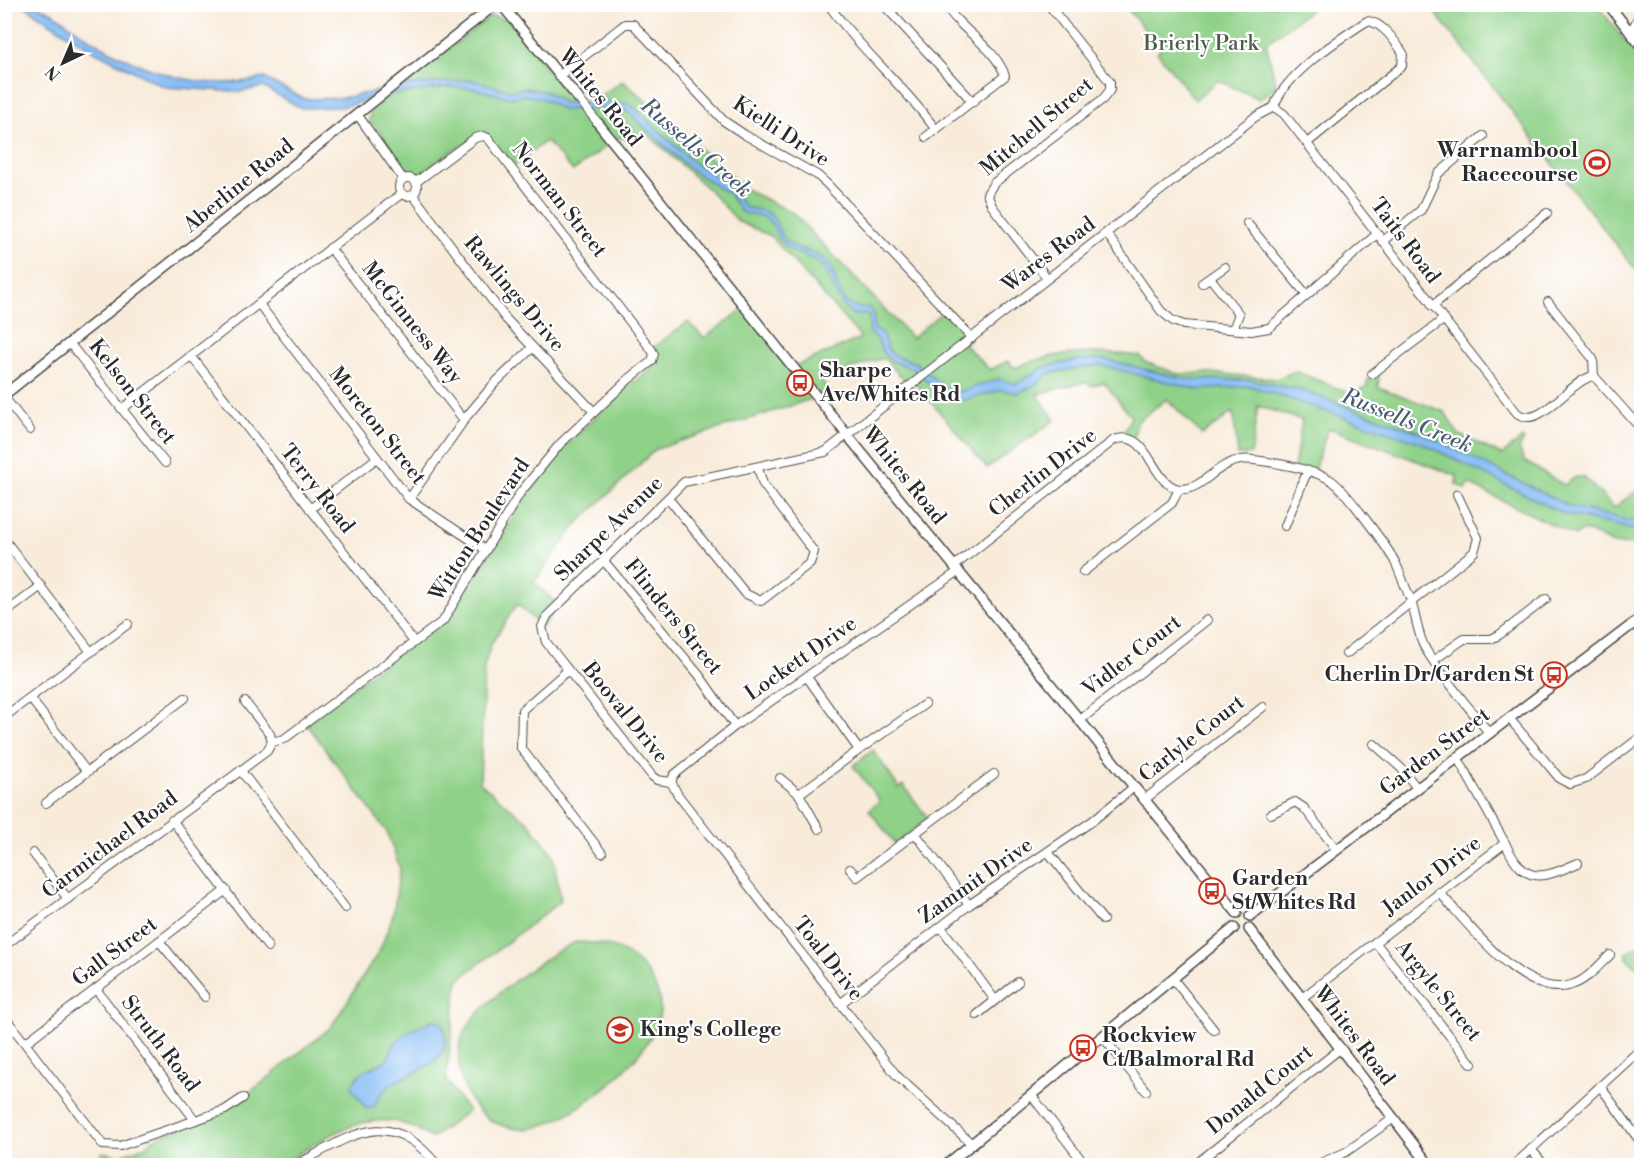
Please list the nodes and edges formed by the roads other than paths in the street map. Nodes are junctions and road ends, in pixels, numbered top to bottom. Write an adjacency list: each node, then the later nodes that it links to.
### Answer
1 (496, 4): 17 (street, Aberline Road)
2 (501, 4): 13 (street, Whites Road)
3 (828, 4): 19 (street)
4 (883, 4): 10 (street)
5 (899, 4): 10 (street)
6 (945, 4): 15 (street)
7 (1048, 4): 34 (street, Mitchell Street)
8 (1608, 4): 11 (street)
9 (1641, 11): 11 (street)
10 (890, 12): 15 (street)
11 (1630, 33): 12 (street)
12 (1641, 47)
13 (559, 76): 14 (street, Whites Road); 43 (street, Kielli Drive)
14 (578, 98): 18 (street, Whites Road)
15 (972, 102): 19 (street)
16 (1274, 107): 22 (street, Taits Road); 22 (street); 29 (street, Wares Road)
17 (357, 114): 23 (street); 44 (street, Aberline Road)
18 (598, 123): 56 (street, Whites Road)
19 (936, 130): 21 (street)
20 (1483, 136): 31 (street)
21 (926, 137)
22 (1307, 143): 30 (street, Taits Road)
23 (403, 179): 24 (street); 25 (street)
24 (416, 182): 26 (street); 46 (street, Norman Street)
25 (400, 194): 26 (street); 32 (street)
26 (413, 195): 45 (street, Rawlings Drive)
27 (1547, 213): 40 (street)
28 (1247, 223): 37 (street)
29 (1107, 234): 34 (street, Wares Road); 42 (street)
30 (1377, 234): 31 (street, Taits Road); 37 (street)
31 (1383, 241): 40 (street, Taits Road)
32 (330, 248): 39 (street); 53 (street, McGinness Way)
33 (1225, 267): 35 (street)
34 (1047, 278): 43 (street, Wares Road)
35 (1211, 279): 36 (street); 42 (street)
36 (1202, 283)
37 (1306, 294): 42 (street)
38 (1548, 302): 49 (street)
39 (259, 304): 47 (street); 57 (street, Moreton Street)
40 (1432, 306): 41 (street, Taits Road)
41 (1443, 320): 48 (street); 49 (street, Taits Road)
42 (1233, 329)
43 (972, 338): 56 (street, Wares Road)
44 (70, 344): 50 (street, Aberline Road); 51 (street, Kelson Street)
45 (532, 348): 52 (street, Rawlings Drive); 53 (street)
46 (654, 354): 52 (street, Witton Boulevard)
47 (192, 357): 51 (street); 65 (street, Terry Road)
48 (1372, 374)
49 (1594, 376): 55 (street)
50 (4, 396): 54 (street)
51 (122, 409): 58 (street, Kelson Street)
52 (594, 412): 68 (street, Witton Boulevard)
53 (464, 420): 64 (street)
54 (30, 430)
55 (1641, 430)
56 (848, 436): 59 (street, Sharpe Avenue); 70 (street, Whites Road)
57 (377, 458): 64 (street, Moreton Street); 65 (street)
58 (165, 463)
59 (758, 468): 63 (street, Sharpe Avenue); 63 (street)
60 (1307, 472): 61 (street); 66 (street); 74 (street)
61 (1179, 489): 70 (street, Cherlin Drive); 71 (street)
62 (1457, 494): 74 (street)
63 (668, 498): 69 (street, Sharpe Avenue)
64 (410, 499): 68 (street, Moreton Street)
65 (310, 509): 79 (street, Terry Road)
66 (1285, 526)
67 (4, 539): 72 (street)
68 (486, 550): 79 (street, Witton Boulevard)
69 (604, 561): 82 (street, Sharpe Avenue); 94 (street, Flinders Street)
70 (957, 569): 85 (street, Lockett Drive); 93 (street, Whites Road)
71 (1083, 572)
72 (42, 586): 75 (street); 80 (street)
73 (1546, 599): 83 (street)
74 (1411, 601): 81 (street); 83 (street)
75 (4, 615)
76 (1641, 616): 92 (street, Garden Street)
77 (1207, 621): 93 (street, Vidler Court)
78 (128, 624): 80 (street)
79 (414, 642): 97 (street, Witton Boulevard)
80 (91, 652): 86 (street)
81 (1346, 654)
82 (557, 656): 84 (street, Booval Drive)
83 (1434, 660): 95 (street)
84 (568, 670): 105 (street, Booval Drive); 120 (street)
85 (807, 677): 94 (street, Lockett Drive); 99 (street)
86 (30, 698): 91 (street); 102 (street)
87 (185, 698): 102 (street)
88 (245, 702): 97 (street)
89 (925, 705): 99 (street)
90 (1263, 707): 110 (street, Carlyle Court)
91 (4, 717)
92 (1509, 718): 95 (street, Garden Street); 96 (street)
93 (1079, 721): 106 (street, Whites Road)
94 (735, 726): 105 (street, Lockett Drive)
95 (1489, 733): 100 (street, Garden Street)
96 (1641, 736)
97 (272, 742): 101 (street, Witton Boulevard)
98 (1374, 744): 107 (street)
99 (859, 750): 108 (street)
100 (1457, 757): 107 (street, Garden Street); 116 (street, Janlor Drive)
101 (241, 771): 109 (street, Witton Boulevard); 127 (street)
102 (87, 772): 111 (street)
103 (994, 774): 115 (street)
104 (780, 778): 108 (street)
105 (671, 782): 145 (street, Toal Drive)
106 (1134, 787): 110 (street, Whites Road); 118 (street, Zammit Drive)
107 (1417, 788): 117 (street, Garden Street)
108 (799, 794): 114 (street)
109 (207, 796): 113 (street, Carmichael Road)
110 (1144, 800): 128 (street, Whites Road)
111 (45, 803)
112 (1272, 814): 117 (street)
113 (172, 820): 123 (street); 125 (street, Carmichael Road)
114 (819, 829)
115 (915, 833): 122 (street); 126 (street)
116 (1505, 843): 121 (street); 124 (street, Janlor Drive)
117 (1337, 850): 129 (street, Garden Street)
118 (1048, 852): 126 (street, Zammit Drive); 130 (street)
119 (33, 853): 125 (street)
120 (602, 853)
121 (1578, 862)
122 (850, 869)
123 (226, 890): 134 (street, Gall Street); 137 (street)
124 (1439, 892): 135 (street, Janlor Drive); 138 (street)
125 (68, 899): 136 (street, Carmichael Road)
126 (969, 904): 131 (street, Zammit Drive)
127 (345, 908)
128 (1237, 913): 129 (street); 132 (street)
129 (1250, 916): 133 (street)
130 (1103, 920)
131 (941, 927): 144 (street); 145 (street, Zammit Drive)
132 (1234, 928): 133 (street); 139 (street)
133 (1249, 929): 143 (street, Whites Road)
134 (159, 941): 141 (street, Gall Street); 142 (street)
135 (1375, 942): 143 (street, Janlor Drive); 153 (street, Argyle Street)
136 (4, 946)
137 (268, 947)
138 (1610, 955)
139 (1173, 979): 148 (street); 149 (street)
140 (1017, 982): 144 (street)
141 (96, 989): 150 (street, Gall Street); 159 (street, Struth Road)
142 (205, 997)
143 (1302, 998): 151 (street, Whites Road)
144 (995, 1000): 146 (street)
145 (840, 1004): 160 (street, Toal Drive)
146 (977, 1015)
147 (4, 1016): 150 (street)
148 (1214, 1030)
149 (1103, 1037): 155 (street); 156 (street)
150 (25, 1043): 159 (street)
151 (1341, 1048): 158 (street, Whites Road); 163 (street, Donald Court)
152 (1641, 1048): 154 (street)
153 (1472, 1064)
154 (1600, 1086): 161 (street); 162 (street)
155 (1146, 1091)
156 (1032, 1096): 160 (street); 167 (street)
157 (243, 1098): 159 (street)
158 (1394, 1118): 168 (street); 169 (street, Whites Road)
159 (195, 1120)
160 (972, 1144): 166 (street)
161 (1641, 1144)
162 (1531, 1149): 170 (street); 171 (street)
163 (1201, 1160)
164 (294, 1166): 165 (street)
165 (438, 1166)
166 (945, 1166)
167 (1086, 1166)
168 (1314, 1166)
169 (1430, 1166)
170 (1513, 1166)
171 (1545, 1166)

